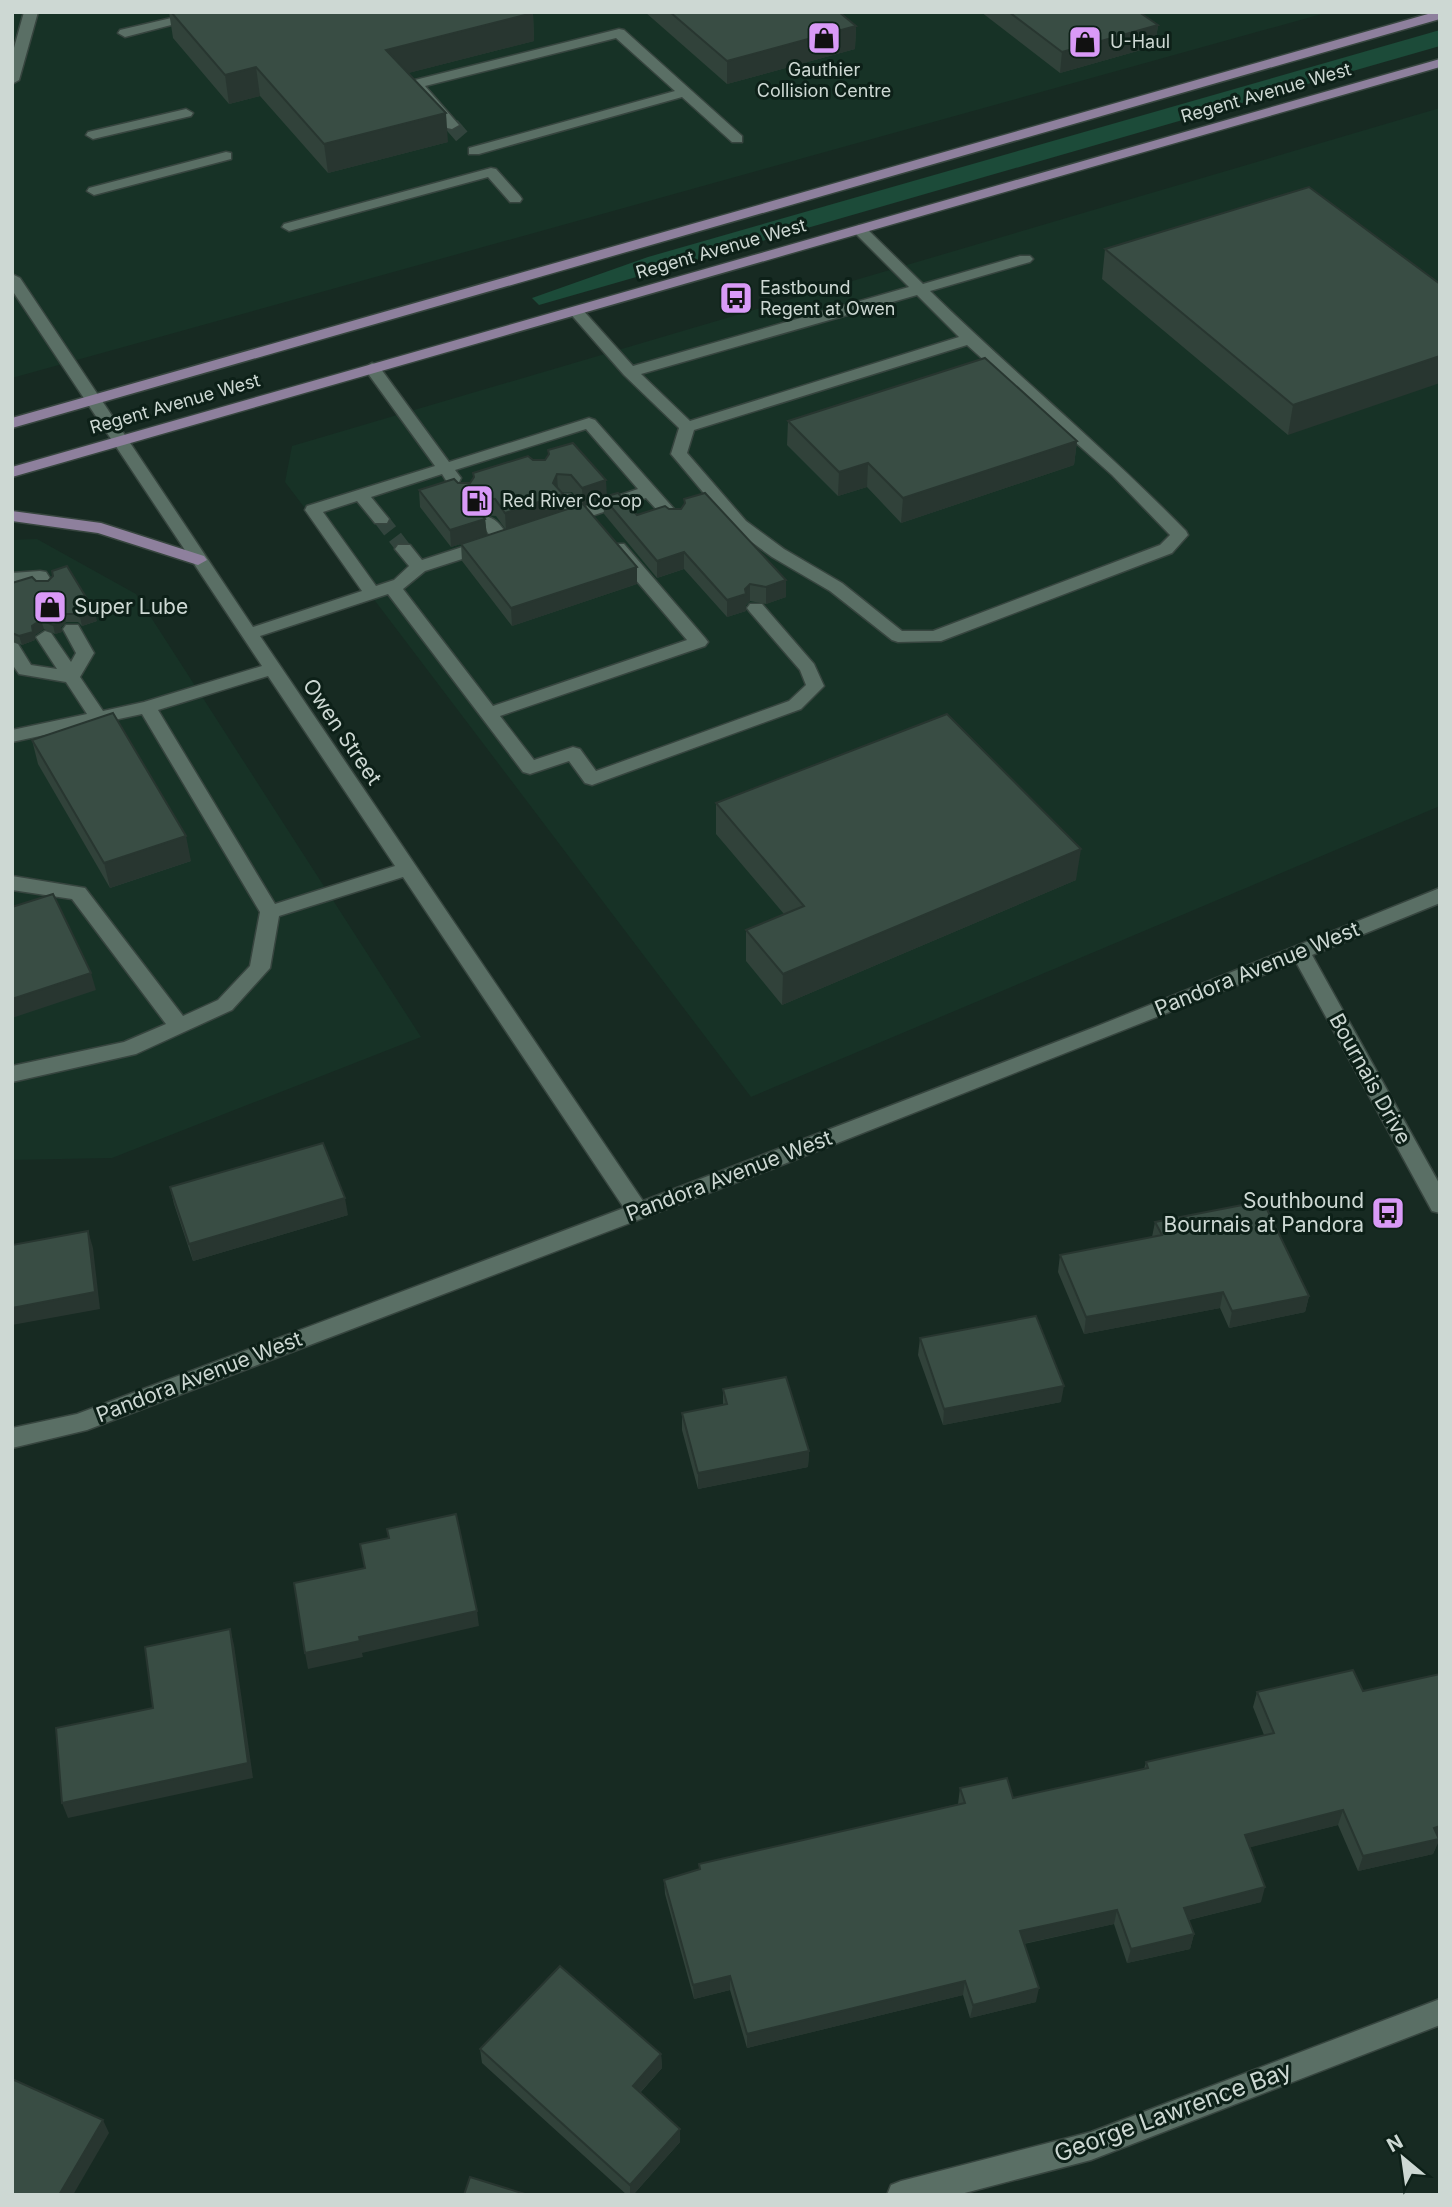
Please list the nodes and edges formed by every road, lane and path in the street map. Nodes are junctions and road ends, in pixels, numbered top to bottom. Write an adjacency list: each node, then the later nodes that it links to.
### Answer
1 (31, 12): 5 (street)
2 (215, 12): 4 (street)
3 (1440, 15): 26 (main road, Regent Avenue West)
4 (125, 33)
5 (18, 39): 7 (street)
6 (1440, 63): 18 (main road, Regent Avenue West)
7 (12, 80)
8 (685, 92): 10 (street); 12 (street); 14 (street)
9 (186, 113): 11 (street)
10 (452, 125)
11 (93, 135)
12 (737, 139)
13 (226, 156): 15 (street)
14 (491, 172): 16 (street); 17 (street)
15 (94, 191)
16 (515, 199)
17 (289, 227)
18 (859, 229): 21 (street); 22 (main road, Regent Avenue West)
19 (1025, 259): 21 (street)
20 (12, 278): 26 (street, Owen Street)
21 (922, 290): 23 (street); 25 (street)
22 (576, 311): 24 (main road, Regent Avenue West); 25 (street)
23 (970, 339): 28 (street); 28 (street)
24 (372, 368): 29 (main road, Regent Avenue West); 32 (street)
25 (630, 372): 28 (street)
26 (93, 400): 27 (main road, Regent Avenue West); 29 (street, Owen Street)
27 (12, 423)
28 (687, 427)
29 (119, 440): 33 (main road, Regent Avenue West); 45 (street, Owen Street)
30 (518, 446): 31 (street); 32 (street); 34 (street)
31 (532, 462)
32 (445, 468): 35 (street); 36 (street)
33 (12, 472)
34 (649, 491): 40 (street); 41 (street)
35 (465, 493)
36 (361, 495): 39 (street); 50 (street)
37 (564, 498): 41 (street)
38 (12, 516): 45 (main road)
39 (381, 519)
40 (675, 519)
41 (592, 520): 43 (street); 59 (street)
42 (488, 522): 46 (street)
43 (553, 523)
44 (404, 549): 46 (street)
45 (198, 560): 53 (street, Owen Street)
46 (419, 567): 49 (street)
47 (44, 583): 48 (street)
48 (13, 586)
49 (392, 587): 50 (street); 59 (street)
50 (373, 594): 53 (street)
51 (756, 608): 59 (street)
52 (72, 629): 57 (street)
53 (248, 634): 56 (street, Owen Street)
54 (45, 637): 57 (street)
55 (12, 648): 57 (street)
56 (272, 669): 58 (street); 62 (street, Owen Street)
57 (71, 677): 60 (street)
58 (147, 706): 60 (street); 65 (street)
59 (489, 714)
60 (98, 717): 61 (street)
61 (12, 736)
62 (407, 869): 65 (street); 70 (street, Owen Street)
63 (12, 883): 67 (street)
64 (1440, 895): 66 (street, Pandora Avenue West)
65 (270, 912): 67 (street)
66 (1301, 953): 69 (street, Bournais Drive); 70 (street, Pandora Avenue West)
67 (179, 1026): 68 (street)
68 (12, 1074)
69 (1440, 1205)
70 (638, 1211): 71 (street, Pandora Avenue West)
71 (12, 1438)
72 (1440, 2012): 73 (street, George Lawrence Bay)
73 (901, 2195)

